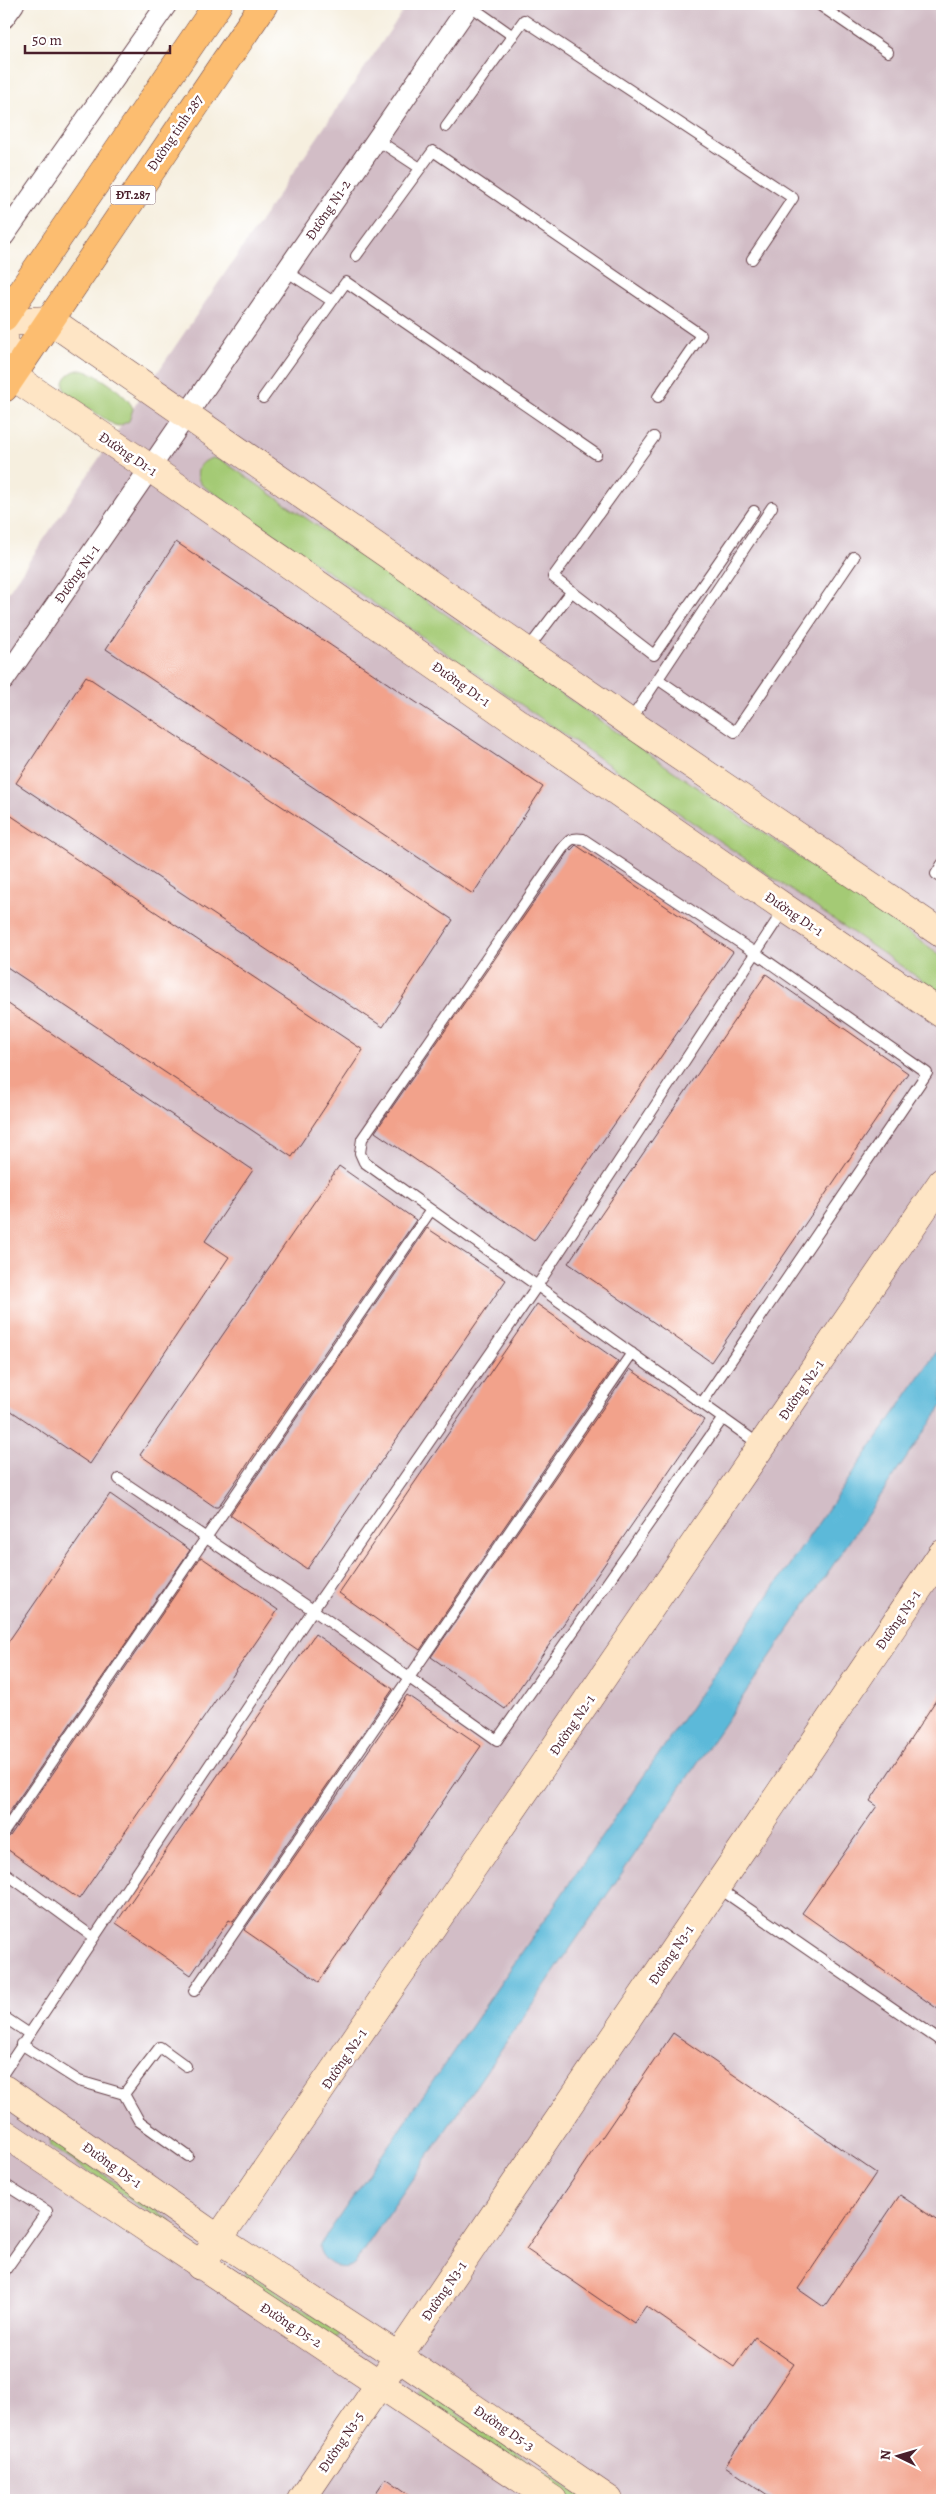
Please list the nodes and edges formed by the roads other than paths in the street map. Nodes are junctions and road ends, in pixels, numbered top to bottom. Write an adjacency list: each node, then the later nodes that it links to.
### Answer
1 (14, 4): 7 (street)
2 (218, 4): 18 (main road, ĐT.287)
3 (264, 4): 19 (main road, Đường tỉnh 287 / ĐT.287)
4 (469, 4): 8 (lane); 11 (street, Đường N1-2)
5 (818, 4): 9 (lane)
6 (160, 6): 13 (street)
7 (4, 18)
8 (512, 36): 10 (lane); 15 (lane)
9 (888, 52)
10 (446, 127)
11 (376, 139): 12 (lane); 16 (street, Đường N1-2)
12 (420, 168): 14 (lane); 23 (lane)
13 (4, 236)
14 (356, 256)
15 (752, 259)
16 (286, 271): 17 (lane); 25 (street, Đường N1-2)
17 (332, 301): 24 (lane); 27 (lane)
18 (4, 317)
19 (50, 320): 20 (street); 22 (main road, Đường tỉnh 287 / ĐT.287); 25 (street)
20 (4, 322)
21 (4, 338): 22 (street)
22 (8, 382): 28 (street, Đường D1-1)
23 (658, 397)
24 (263, 398)
25 (186, 416): 28 (street, Đường N1-1); 33 (street)
26 (654, 437): 32 (lane)
27 (596, 454)
28 (150, 468): 34 (street, Đường N1-1); 39 (street, Đường D1-1)
29 (772, 507): 35 (lane)
30 (754, 511): 32 (lane)
31 (854, 557): 35 (lane)
32 (572, 591): 33 (lane)
33 (526, 651): 36 (street)
34 (4, 680)
35 (659, 680): 36 (lane)
36 (629, 722): 40 (street)
37 (942, 864): 38 (lane)
38 (942, 878)
39 (785, 908): 41 (lane); 42 (street, Đường D1-1)
40 (942, 934)
41 (757, 954): 44 (lane); 45 (lane); 47 (lane)
42 (942, 1014)
43 (942, 1182): 49 (street, Đường N2-1)
44 (431, 1210): 45 (lane); 51 (lane)
45 (538, 1286): 46 (lane); 53 (lane)
46 (632, 1353): 47 (lane); 54 (lane)
47 (702, 1403): 48 (lane)
48 (723, 1418): 49 (lane); 54 (lane)
49 (763, 1447): 71 (street, Đường N2-1)
50 (119, 1479): 51 (lane)
51 (206, 1538): 53 (lane); 55 (lane)
52 (942, 1554): 57 (street, Đường N3-1)
53 (313, 1610): 54 (lane); 58 (lane)
54 (409, 1678): 59 (lane)
55 (4, 1832)
56 (4, 1872): 58 (lane)
57 (718, 1886): 62 (lane); 74 (street, Đường N3-1)
58 (93, 1937): 61 (lane)
59 (194, 1991)
60 (4, 2017): 61 (lane)
61 (28, 2033): 63 (lane)
62 (942, 2042)
63 (21, 2044): 65 (lane); 67 (lane)
64 (186, 2066): 67 (lane)
65 (4, 2072)
66 (4, 2089): 71 (street, Đường D5-1)
67 (124, 2094): 69 (lane)
68 (4, 2133): 72 (street)
69 (188, 2156)
70 (4, 2184): 73 (lane)
71 (220, 2240): 72 (street, Đường N2-1); 74 (street)
72 (200, 2266): 75 (street, Đường D5-2)
73 (4, 2272)
74 (399, 2357): 75 (street, Đường N3-1); 78 (street, Đường D5-3)
75 (381, 2384): 76 (street, Đường N3-5); 77 (street)
76 (301, 2500)
77 (553, 2500)
78 (609, 2500)

